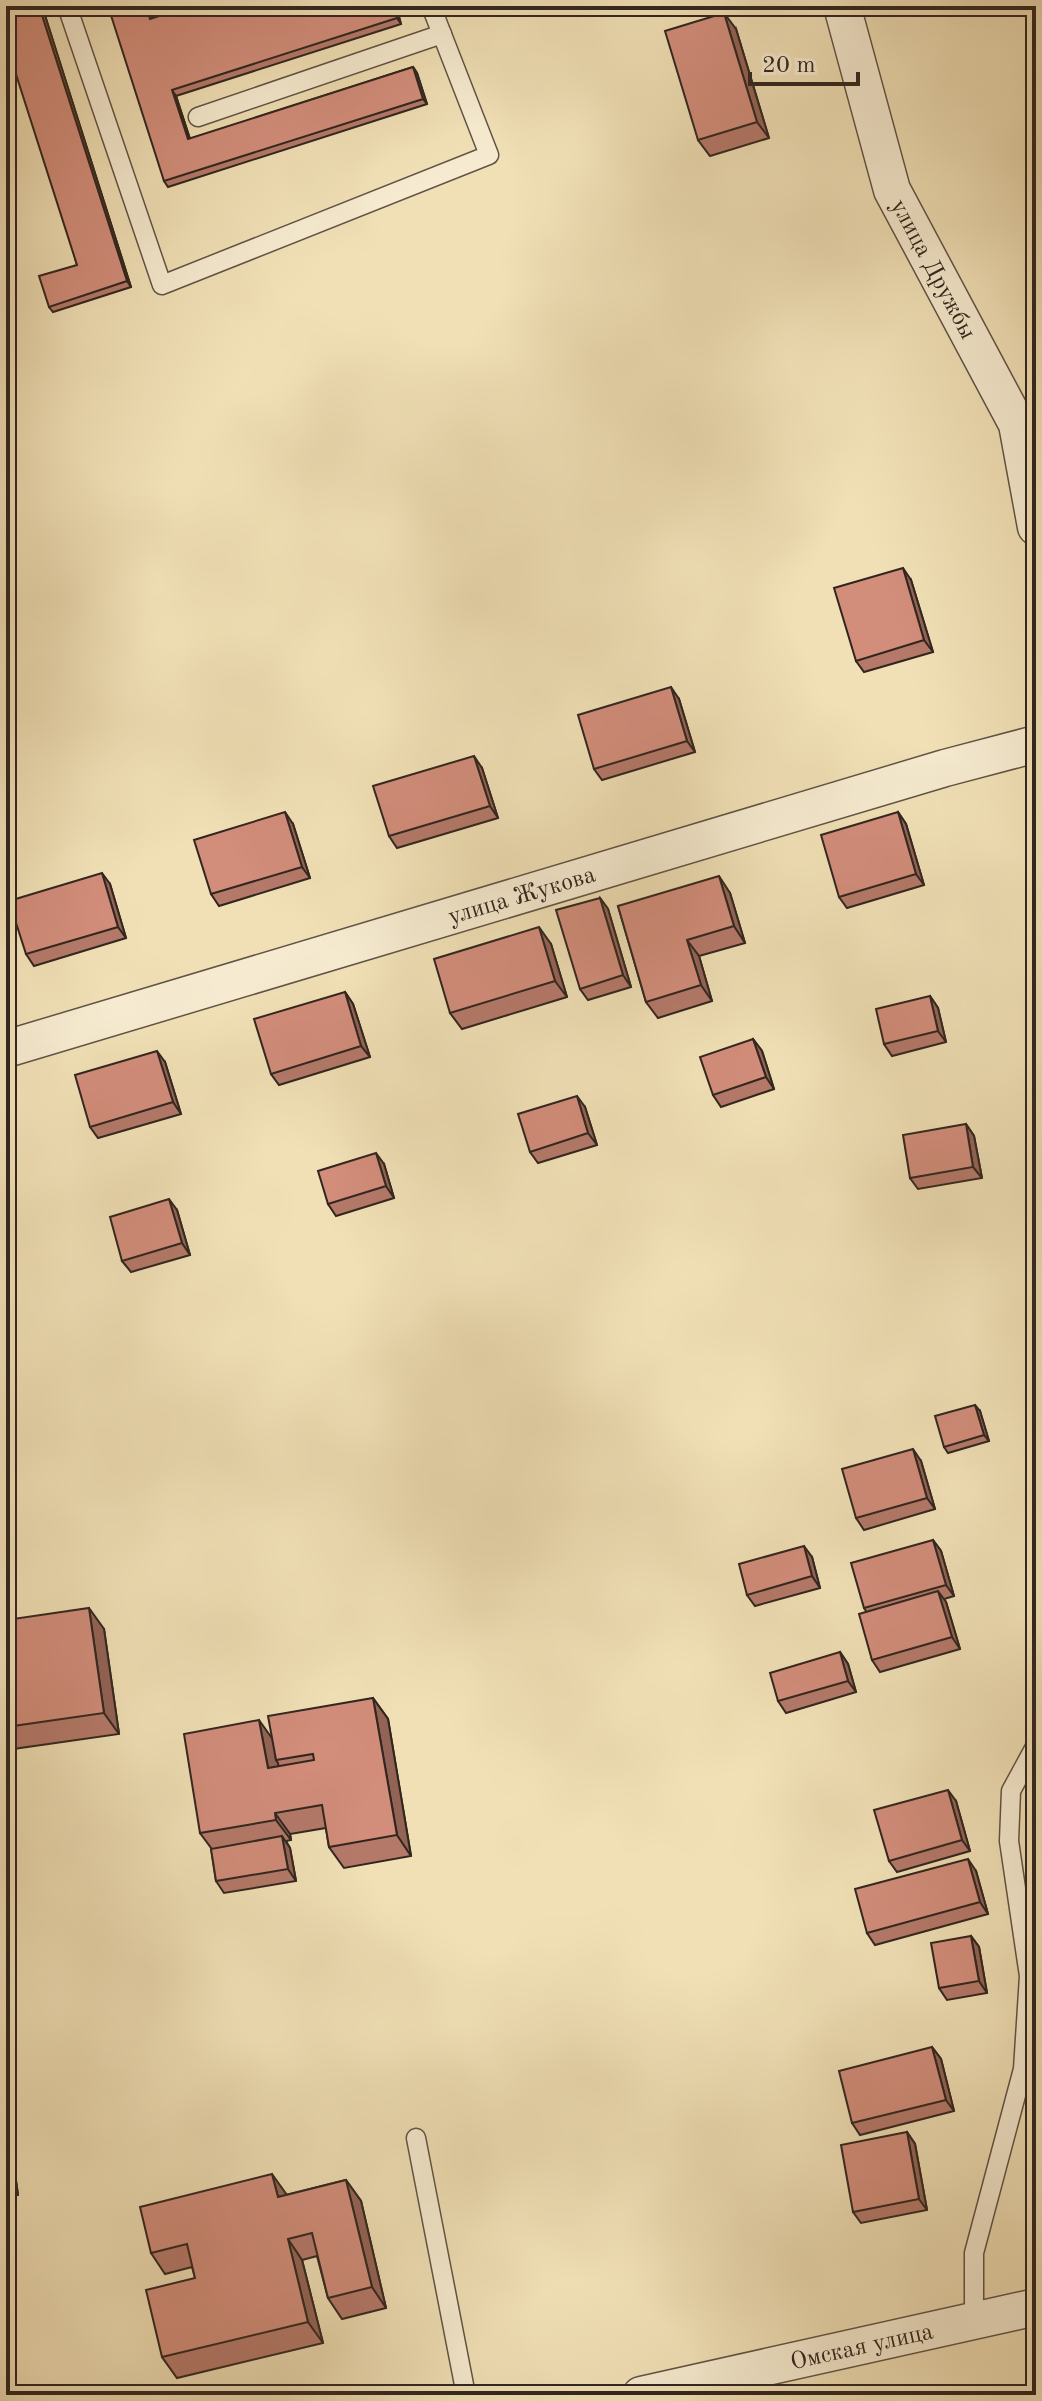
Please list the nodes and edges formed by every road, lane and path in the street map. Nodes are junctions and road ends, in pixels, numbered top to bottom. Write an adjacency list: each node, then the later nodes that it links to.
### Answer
1 (67, 6): 4 (lane)
2 (431, 6): 4 (lane)
3 (842, 6): 6 (street, улица Дружбы)
4 (442, 34): 5 (lane)
5 (198, 117)
6 (1036, 527)
7 (1036, 744): 8 (street, улица Жукова)
8 (6, 1049)
9 (1036, 1745): 12 (lane)
10 (416, 2138): 13 (lane)
11 (1036, 2307): 12 (street, Омская улица)
12 (974, 2320): 14 (street, Омская улица)
13 (466, 2395)
14 (641, 2395)

